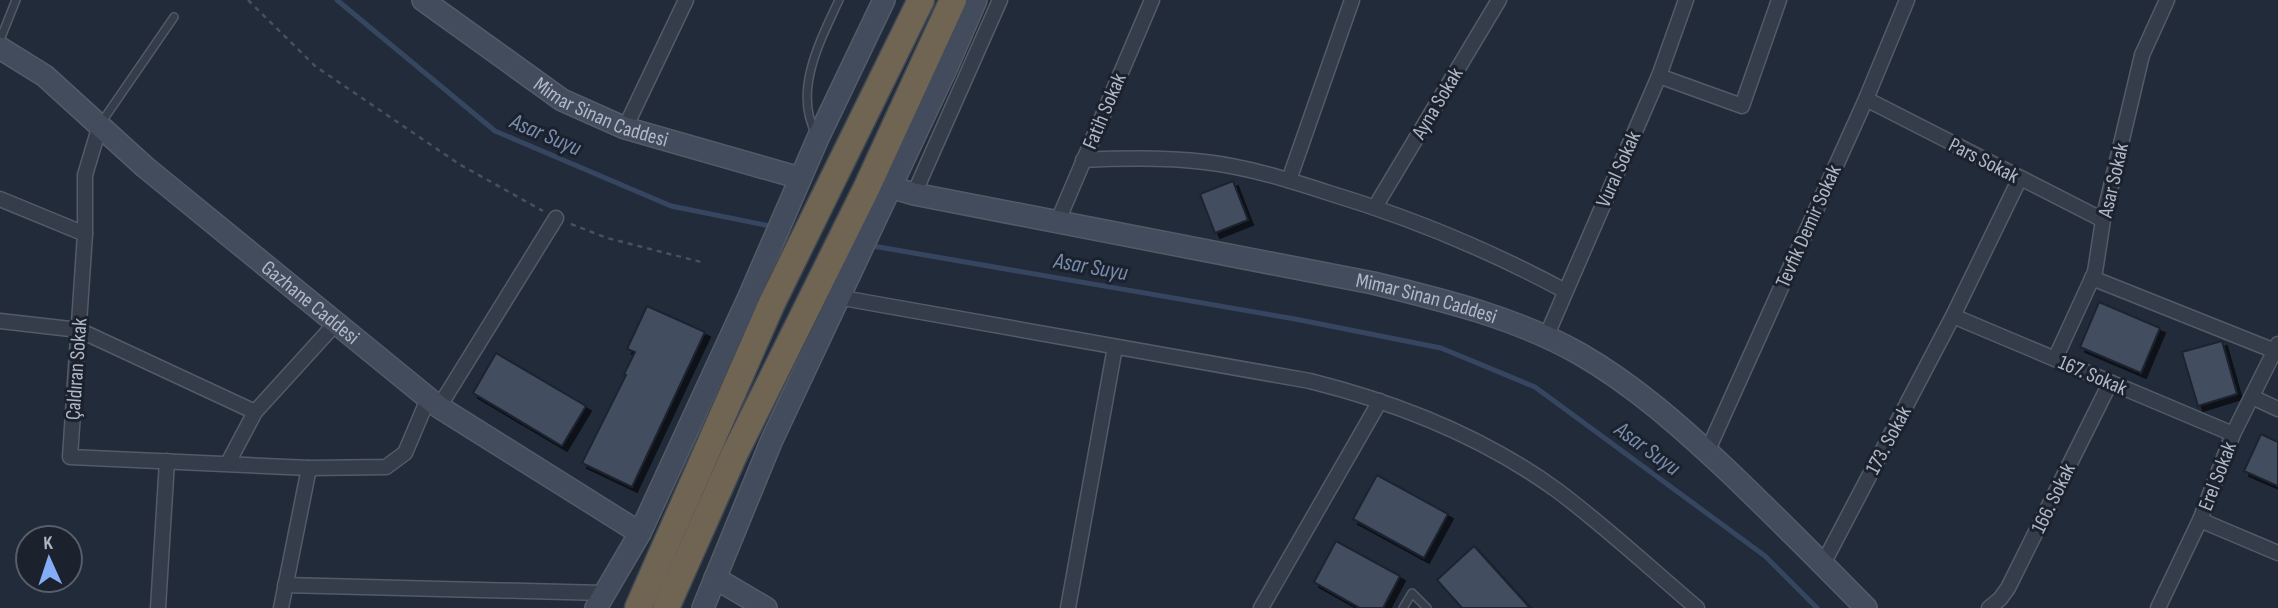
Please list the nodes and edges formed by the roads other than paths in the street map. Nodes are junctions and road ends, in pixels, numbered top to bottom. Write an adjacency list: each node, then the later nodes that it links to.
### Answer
1 (16, 0): 18 (lane)
2 (687, 0): 23 (street)
3 (839, 0): 24 (lane)
4 (884, 0): 24 (main road)
5 (921, 0): 40 (highway)
6 (953, 0): 29 (highway)
7 (975, 0): 29 (main road)
8 (1000, 0): 30 (street)
9 (1152, 0): 25 (street, Fatih Sokak)
10 (1352, 0): 28 (street)
11 (1499, 0): 32 (street, Ayna Sokak)
12 (1686, 0): 20 (street, Vural Sokak)
13 (1779, 0): 20 (street)
14 (1907, 0): 21 (street, Tevfik Demir Sokak)
15 (2167, 0): 34 (street, Asar Sokak)
16 (426, 1): 23 (main road, Mimar Sinan Caddesi)
17 (174, 17): 22 (lane)
18 (0, 40)
19 (0, 48): 22 (main road, Gazhane Caddesi)
20 (1660, 76): 39 (street, Vural Sokak)
21 (1866, 99): 27 (street, Pars Sokak); 56 (street, Tevfik Demir Sokak)
22 (100, 125): 36 (street, Çaldıran Sokak); 43 (main road, Gazhane Caddesi)
23 (625, 128): 26 (main road, Mimar Sinan Caddesi)
24 (818, 138): 26 (main road)
25 (1083, 160): 28 (street); 35 (street, Fatih Sokak)
26 (800, 178): 40 (main road)
27 (2020, 178): 34 (street, Pars Sokak); 41 (street, 173. Sokak)
28 (1289, 180): 32 (street)
29 (880, 192): 30 (main road, Mimar Sinan Caddesi); 38 (main road); 71 (highway)
30 (914, 194): 35 (main road, Mimar Sinan Caddesi)
31 (0, 199): 36 (street)
32 (1375, 207): 39 (street)
33 (556, 218): 52 (street, Çaldıran Sokak)
34 (2103, 220): 37 (street, Asar Sokak)
35 (1057, 223): 45 (main road, Mimar Sinan Caddesi)
36 (85, 234): 44 (street, Çaldıran Sokak)
37 (2092, 278): 47 (street); 48 (street, Asar Sokak)
38 (840, 291): 46 (street); 64 (main road)
39 (1565, 291): 45 (street, Vural Sokak)
40 (760, 301): 61 (main road); 70 (highway)
41 (1953, 316): 48 (street, 167. Sokak); 63 (street, 173. Sokak)
42 (0, 321): 44 (street)
43 (336, 323): 52 (main road, Gazhane Caddesi); 54 (street)
44 (79, 330): 54 (street); 57 (street, Çaldıran Sokak)
45 (1546, 337): 56 (main road, Mimar Sinan Caddesi)
46 (1115, 347): 51 (street); 74 (street)
47 (2276, 347): 50 (street, Erel Sokak)
48 (2055, 359): 49 (street, 167. Sokak)
49 (2109, 383): 55 (street, 167. Sokak); 81 (street, 166. Sokak)
50 (2252, 397): 53 (street); 55 (street, Erel Sokak)
51 (1380, 401): 66 (street); 75 (street)
52 (433, 403): 59 (street, Çaldıran Sokak); 61 (main road, Gazhane Caddesi)
53 (2278, 409)
54 (255, 412): 58 (street)
55 (2233, 434): 60 (street, Erel Sokak)
56 (1707, 452): 63 (main road, Mimar Sinan Caddesi)
57 (167, 461): 58 (street, Çaldıran Sokak); 68 (street)
58 (228, 464): 59 (street, Çaldıran Sokak)
59 (309, 468): 65 (street)
60 (2200, 520): 62 (street); 82 (street, Erel Sokak)
61 (640, 533): 67 (main road)
62 (2278, 553)
63 (1823, 564): 80 (main road, Mimar Sinan Caddesi)
64 (715, 578): 72 (main road); 73 (main road)
65 (285, 584): 67 (street); 69 (street)
66 (1684, 597): 78 (street); 79 (street)
67 (599, 601)
68 (158, 608)
69 (281, 608)
70 (638, 608)
71 (666, 608)
72 (703, 608)
73 (766, 608)
74 (1068, 608)
75 (1261, 608)
76 (1403, 608): 77 (lane)
77 (1427, 608)
78 (1672, 608)
79 (1697, 608)
80 (1866, 608)
81 (1989, 608)
82 (2158, 608)

